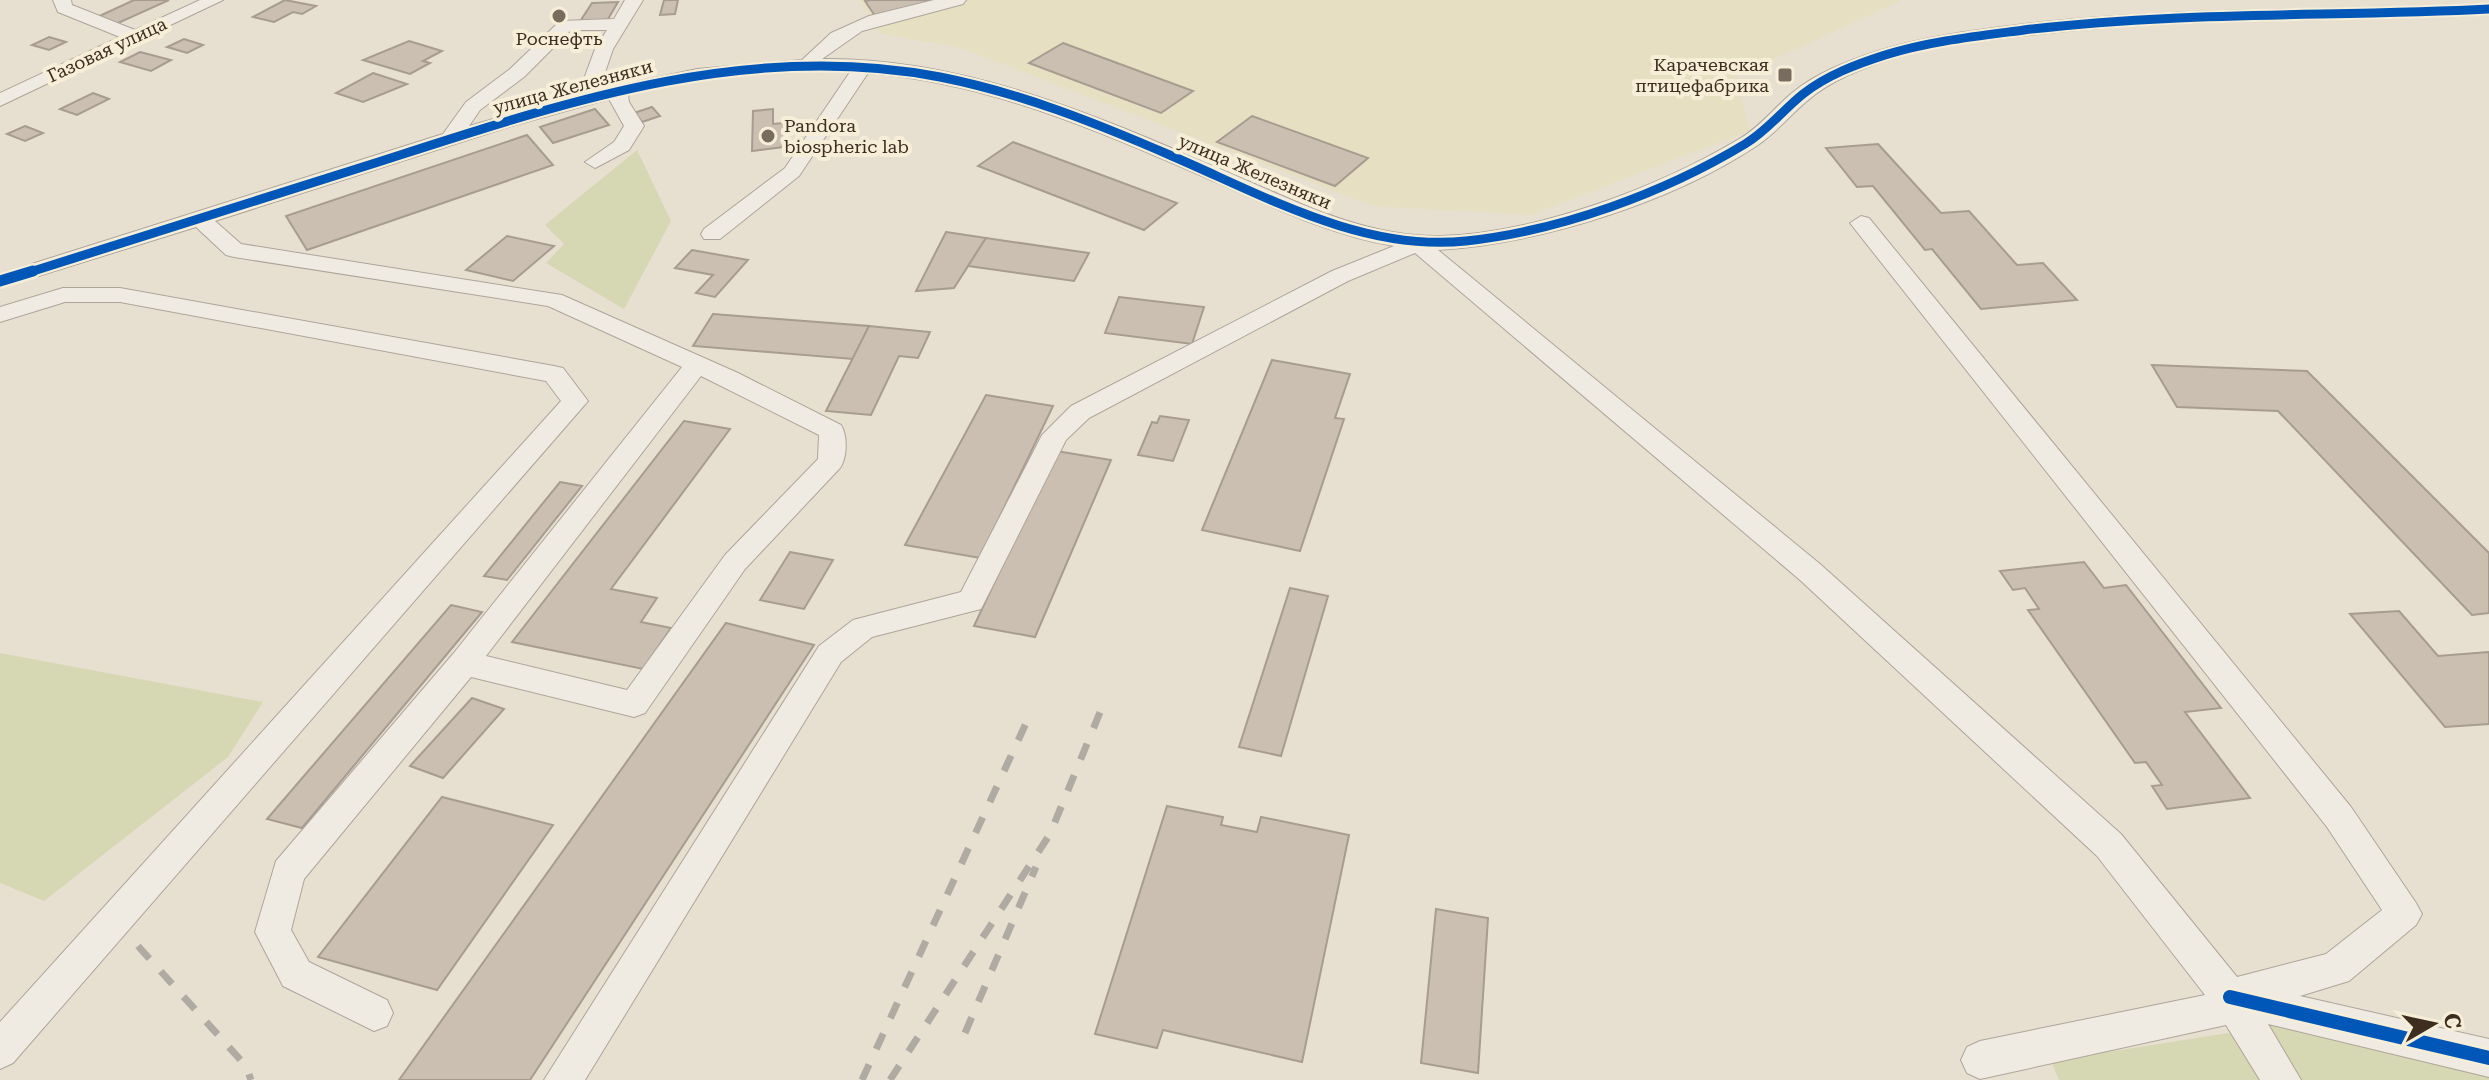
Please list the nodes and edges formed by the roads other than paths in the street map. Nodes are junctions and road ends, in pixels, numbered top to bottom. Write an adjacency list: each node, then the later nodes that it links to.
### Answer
1 (62, 0): 12 (street)
2 (214, 0): 12 (street, Газовая улица)
3 (957, 0): 13 (street)
4 (2190, 0): 8 (street)
5 (2260, 0): 9 (street)
6 (2107, 1): 11 (street)
7 (2489, 9): 9 (street, улица Железняки)
8 (2218, 14): 9 (street, улица Железняки); 11 (street, улица Железняки)
9 (2292, 15)
10 (623, 18): 16 (street); 18 (street)
11 (2126, 18): 23 (street, улица Железняки)
12 (136, 37): 17 (street, Газовая улица)
13 (808, 64): 14 (street, улица Железняки); 15 (street, улица Железняки)
14 (862, 67): 22 (street); 23 (street, улица Железняки)
15 (618, 89): 16 (street, улица Железняки); 19 (street)
16 (586, 99): 18 (street, улица Железняки)
17 (0, 100)
18 (450, 139): 20 (street, улица Железняки)
19 (595, 162)
20 (200, 219): 24 (street, улица Железняки); 26 (street)
21 (1861, 223): 28 (street)
22 (712, 234)
23 (1418, 244): 28 (street); 33 (street)
24 (0, 281)
25 (0, 315): 30 (street)
26 (697, 365): 27 (street); 27 (street)
27 (464, 663): 29 (street)
28 (2230, 997): 31 (street); 32 (street); 34 (street)
29 (374, 1013)
30 (0, 1050)
31 (2489, 1058)
32 (1980, 1060)
33 (563, 1080)
34 (2282, 1080)

